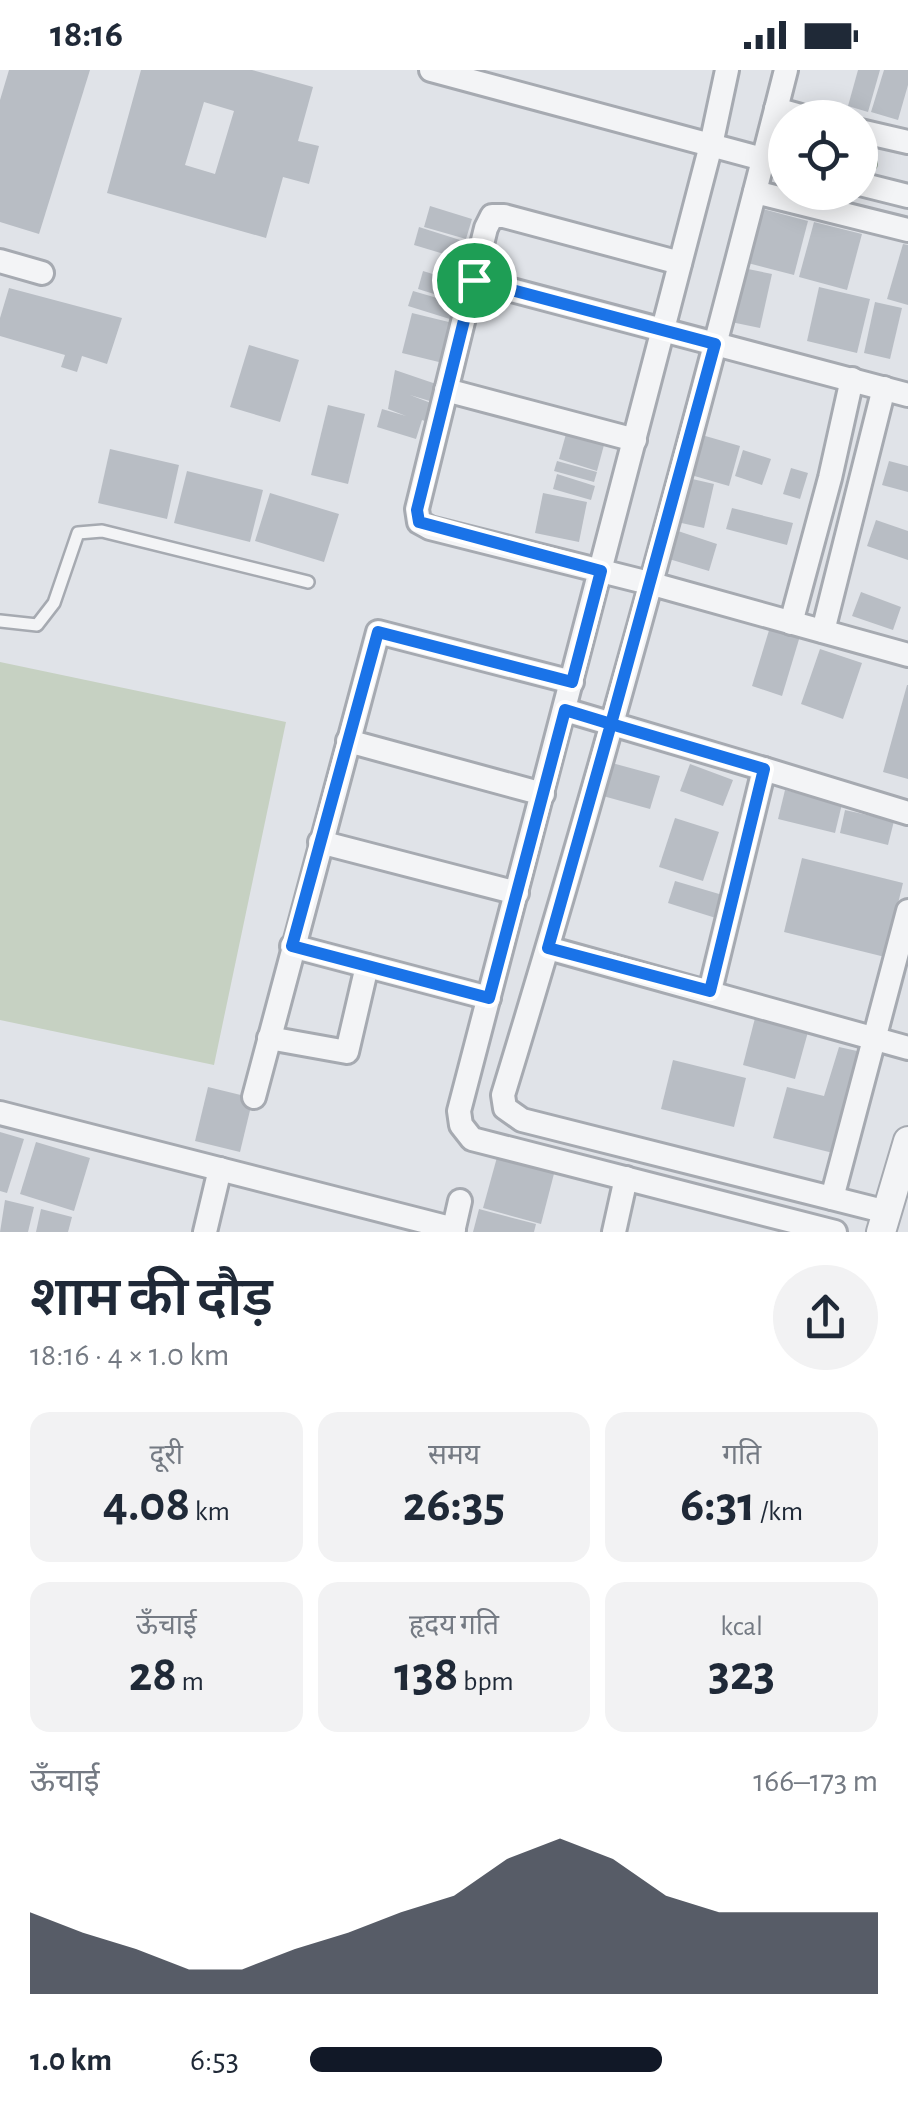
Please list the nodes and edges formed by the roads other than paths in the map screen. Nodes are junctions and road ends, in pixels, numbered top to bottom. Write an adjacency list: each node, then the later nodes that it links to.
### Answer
1 (431, 70): 7 (street)
2 (727, 70): 7 (street)
3 (786, 70): 4 (street)
4 (778, 100)
5 (878, 134): 6 (street)
6 (908, 142)
7 (710, 145): 8 (street); 15 (street)
8 (768, 160)
9 (768, 171): 11 (street)
10 (878, 188): 12 (street)
11 (754, 192): 13 (street); 19 (street)
12 (908, 196)
13 (908, 230)
14 (0, 261): 16 (street)
15 (680, 263): 17 (street); 18 (street)
16 (42, 272)
17 (474, 280): 18 (street); 22 (street)
18 (663, 330): 19 (street); 24 (street)
19 (715, 344): 20 (street); 27 (street)
20 (852, 380): 21 (street); 29 (street)
21 (884, 388): 23 (street); 30 (street)
22 (446, 390): 24 (street); 25 (street)
23 (908, 394)
24 (634, 440): 25 (street)
25 (601, 571): 27 (street); 32 (street)
26 (308, 582): 28 (lane)
27 (649, 583): 29 (street); 34 (street)
28 (0, 621)
29 (791, 623): 30 (street)
30 (823, 632): 31 (street)
31 (908, 655)
32 (572, 682): 33 (street); 35 (street)
33 (565, 710): 34 (street); 37 (street)
34 (611, 724): 36 (street); 43 (street)
35 (348, 740): 37 (street); 39 (street)
36 (764, 769): 38 (street); 45 (street)
37 (543, 794): 40 (street)
38 (908, 813)
39 (320, 842): 40 (street); 42 (street)
40 (517, 893): 46 (street)
41 (908, 911): 48 (street)
42 (292, 946): 44 (street); 47 (street)
43 (548, 948): 45 (street); 55 (street)
44 (367, 966): 46 (street); 47 (street)
45 (710, 991): 48 (street)
46 (489, 998): 54 (street)
47 (269, 1038): 50 (street)
48 (875, 1039): 49 (street); 55 (street)
49 (908, 1048)
50 (254, 1096)
51 (0, 1113): 53 (street)
52 (908, 1141): 57 (street)
53 (220, 1169): 58 (street); 59 (street)
54 (626, 1178): 60 (street); 61 (street)
55 (832, 1198): 57 (street)
56 (460, 1202): 58 (street)
57 (884, 1222)
58 (453, 1231)
59 (206, 1232)
60 (614, 1232)
61 (835, 1232)

